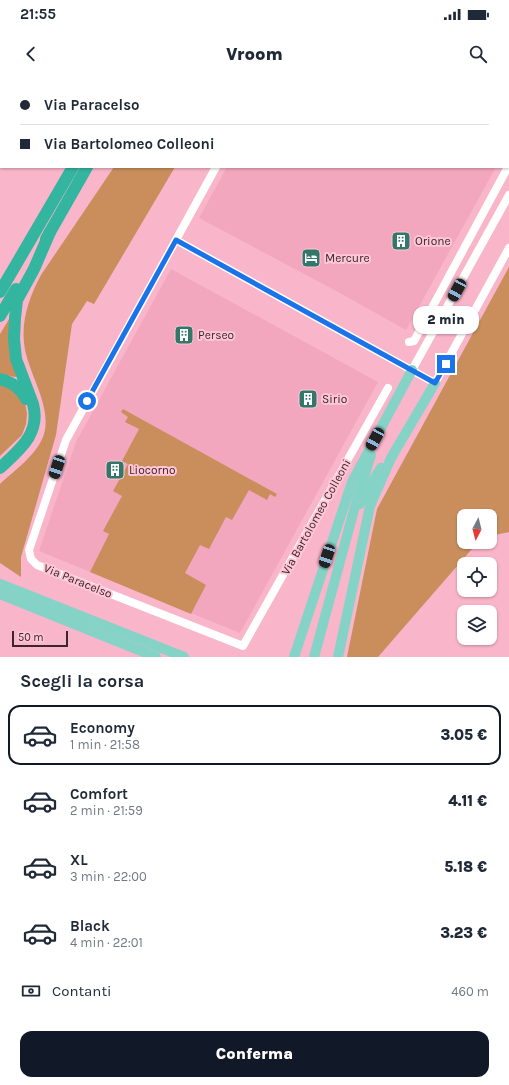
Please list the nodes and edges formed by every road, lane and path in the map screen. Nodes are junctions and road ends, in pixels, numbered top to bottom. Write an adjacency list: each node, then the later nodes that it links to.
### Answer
1 (72, 168): 6 (highway)
2 (86, 168): 7 (highway)
3 (215, 168): 8 (street, Via Paracelso)
4 (507, 168): 13 (street)
5 (509, 195): 14 (street)
6 (38, 227): 10 (highway); 11 (highway)
7 (50, 232): 12 (highway); 21 (highway)
8 (176, 240): 14 (street); 29 (street, Via Paracelso)
9 (509, 248): 16 (street)
10 (0, 278)
11 (0, 292)
12 (0, 316)
13 (409, 342)
14 (412, 370): 16 (street); 18 (main road)
15 (0, 379): 20 (highway)
16 (435, 383): 19 (main road)
17 (388, 388): 29 (street, Via Bartolomeo Colleoni)
18 (375, 439): 22 (main road); 32 (main road)
19 (391, 458): 22 (main road); 34 (main road)
20 (0, 462)
21 (0, 468)
22 (350, 528): 33 (main road)
23 (0, 578): 27 (main road)
24 (0, 584): 27 (main road)
25 (0, 594): 28 (main road)
26 (0, 598): 28 (main road)
27 (55, 606): 31 (main road)
28 (31, 607): 30 (main road)
29 (244, 646)
30 (156, 657)
31 (184, 657)
32 (294, 657)
33 (314, 657)
34 (338, 657)

